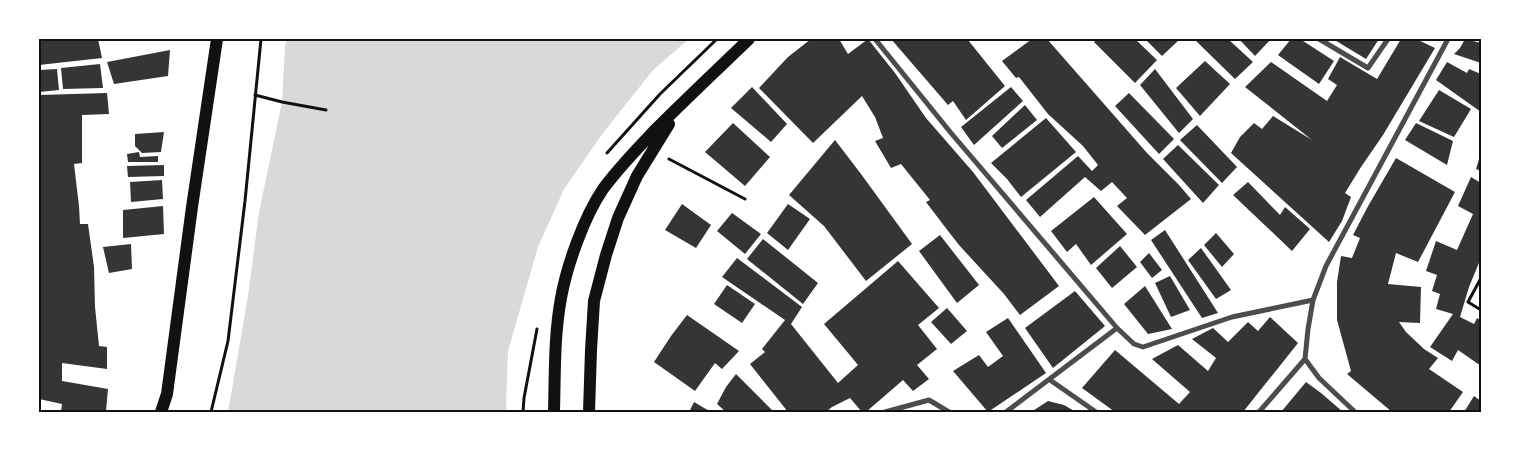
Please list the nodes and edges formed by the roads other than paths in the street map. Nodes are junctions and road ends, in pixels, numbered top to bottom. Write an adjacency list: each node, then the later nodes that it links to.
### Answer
1 (749, 39): 7 (main road)
2 (875, 39): 9 (street)
3 (1319, 39): 4 (street)
4 (1388, 39)
5 (1448, 39): 8 (street)
6 (216, 42): 12 (main road)
7 (682, 103): 13 (main road); 14 (main road)
8 (1313, 300): 9 (street); 10 (street)
9 (1117, 328): 11 (street)
10 (1306, 360): 19 (street); 20 (street)
11 (1050, 380): 17 (street); 18 (street)
12 (161, 412)
13 (554, 412)
14 (589, 412)
15 (885, 412): 16 (street)
16 (949, 412)
17 (1006, 412)
18 (1096, 412)
19 (1259, 412)
20 (1356, 412)

